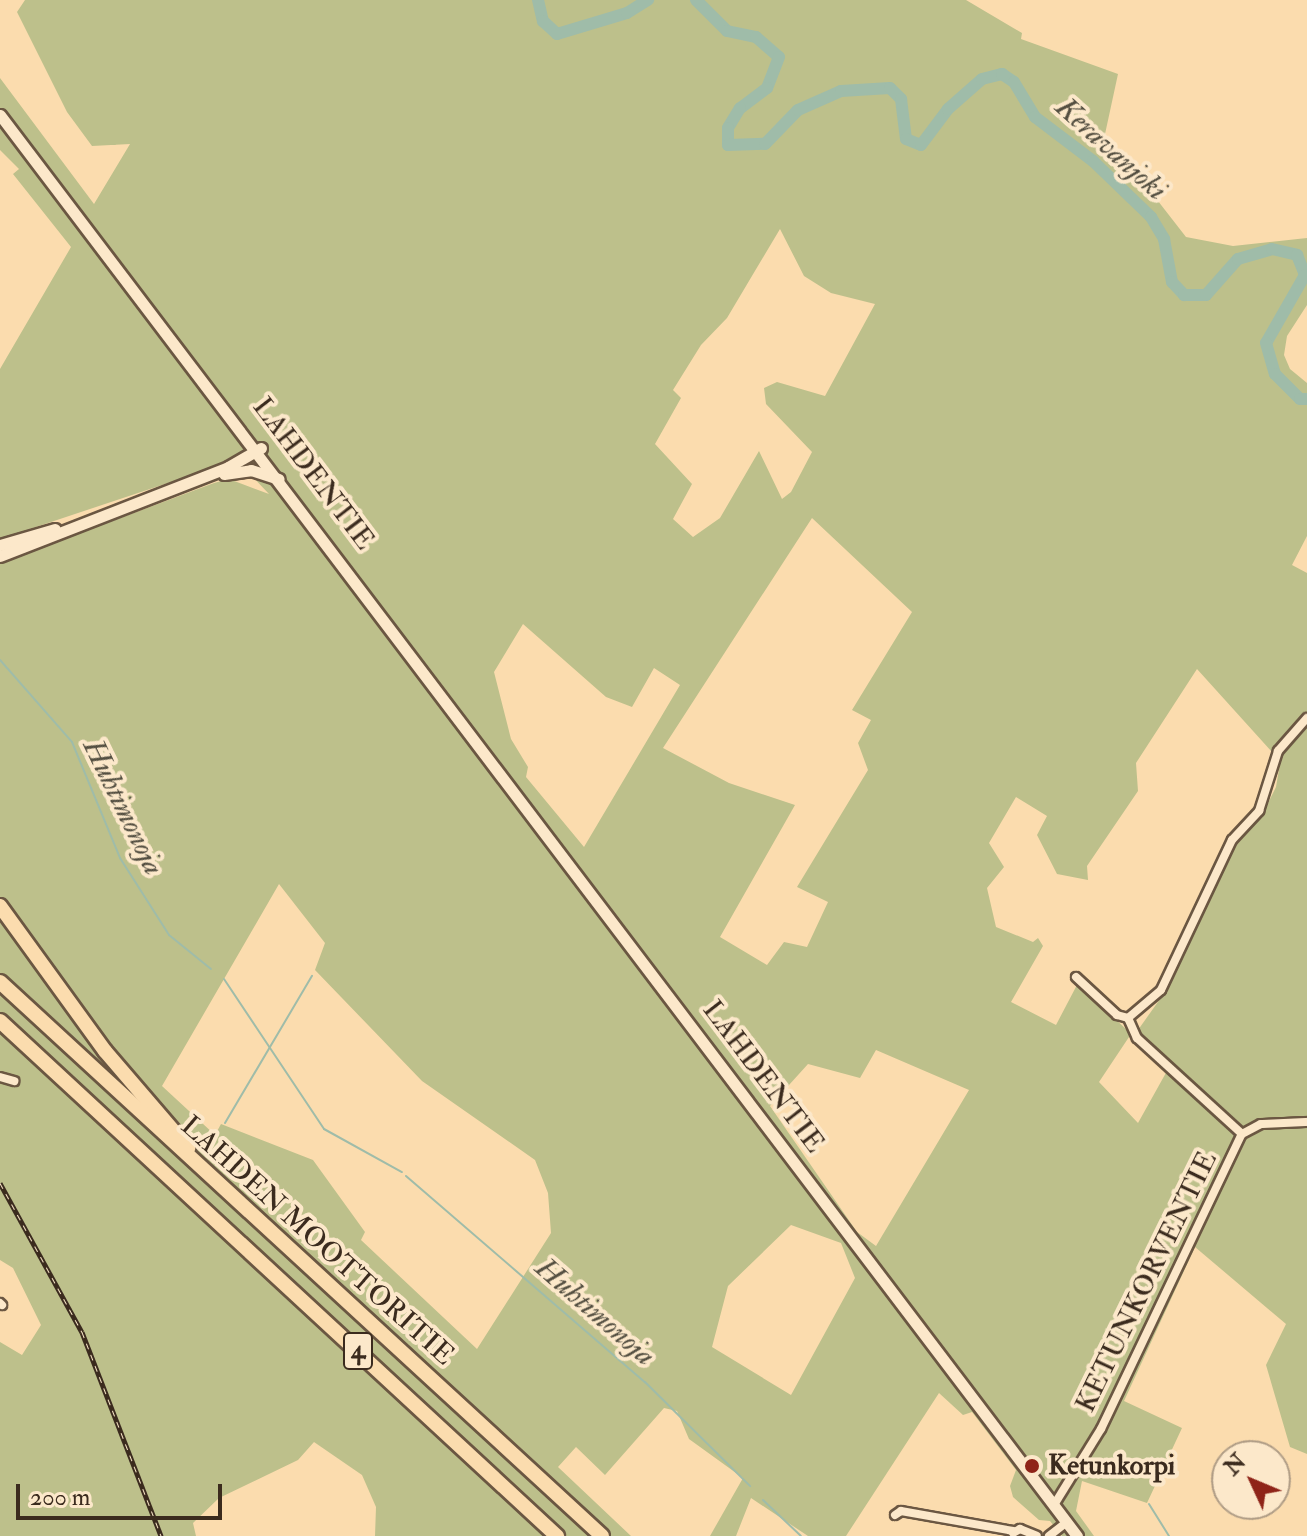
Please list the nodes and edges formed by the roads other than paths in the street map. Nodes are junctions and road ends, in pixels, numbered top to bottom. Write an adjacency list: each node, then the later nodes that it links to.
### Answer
1 (0, 115): 2 (main road, LAHDENTIE)
2 (259, 449): 3 (main road); 4 (main road, LAHDENTIE); 5 (main road); 9 (main road, LAHDENTIE)
3 (224, 474): 4 (main road); 5 (main road)
4 (280, 480): 9 (main road, LAHDENTIE)
5 (134, 503): 6 (main road)
6 (68, 527): 7 (main road); 8 (main road)
7 (0, 545)
8 (0, 556)
9 (408, 649): 21 (main road, LAHDENTIE)
10 (1307, 718): 14 (street)
11 (0, 906): 20 (highway)
12 (1076, 977): 14 (street)
13 (0, 982): 20 (highway, LAHDEN MOOTTORITIE / 4)
14 (1128, 1018): 19 (street)
15 (0, 1021): 25 (highway, LAHDEN MOOTTORITIE / 4)
16 (0, 1077): 17 (street)
17 (14, 1081)
18 (1307, 1122): 19 (street, KETUNKORVENTIE)
19 (1242, 1134): 21 (street, KETUNKORVENTIE)
20 (254, 1219): 26 (highway, LAHDEN MOOTTORITIE / 4)
21 (1054, 1505): 23 (main road, LAHDENTIE)
22 (895, 1515): 24 (street)
23 (1067, 1522): 28 (street); 29 (main road, LAHDENTIE)
24 (1012, 1534): 27 (street)
25 (557, 1536)
26 (602, 1536)
27 (1037, 1536)
28 (1049, 1536)
29 (1077, 1536)

